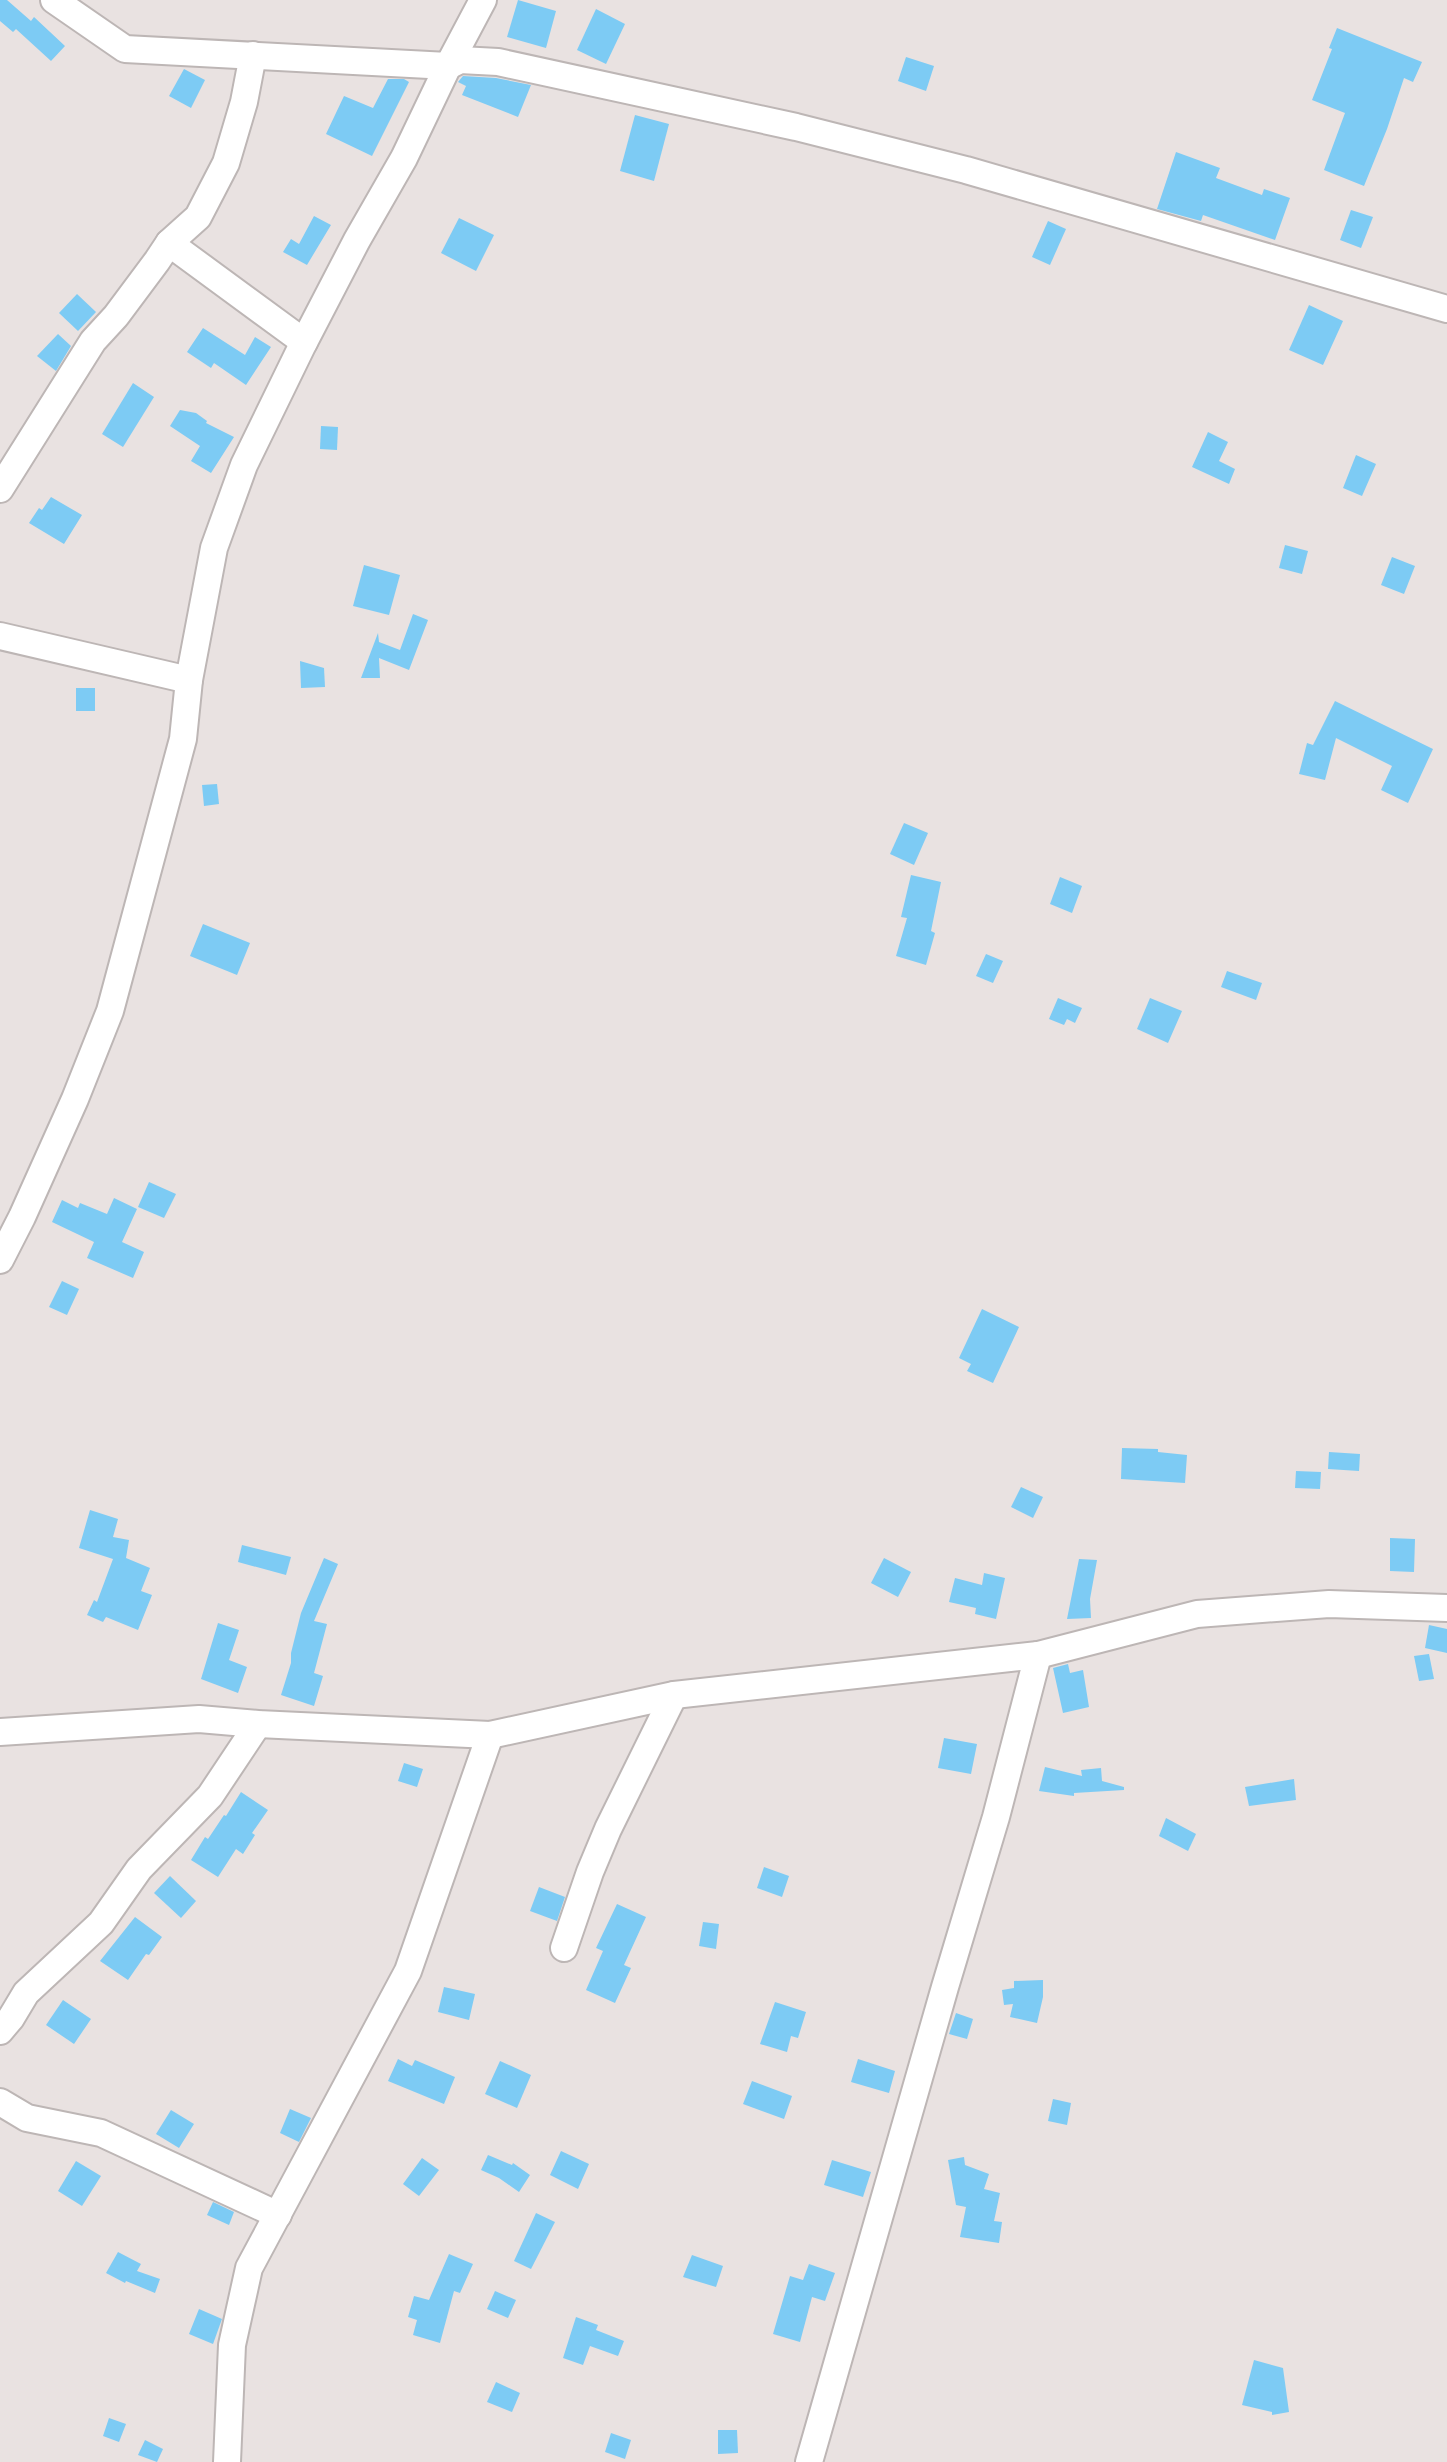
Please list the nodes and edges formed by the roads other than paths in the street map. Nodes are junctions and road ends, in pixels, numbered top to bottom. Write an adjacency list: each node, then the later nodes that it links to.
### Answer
1 (54, 0): 3 (street)
2 (483, 0): 4 (street)
3 (253, 55): 4 (street); 5 (street)
4 (448, 66): 6 (street); 7 (street)
5 (169, 243): 7 (street); 8 (street)
6 (1447, 309)
7 (304, 342): 10 (street)
8 (0, 489)
9 (0, 636): 10 (street)
10 (189, 680): 11 (street)
11 (0, 1260)
12 (1447, 1608): 13 (street)
13 (1038, 1655): 14 (street); 23 (street)
14 (674, 1695): 17 (street); 18 (street)
15 (258, 1724): 16 (street); 17 (street); 19 (street)
16 (0, 1732)
17 (490, 1735): 21 (street)
18 (564, 1948)
19 (0, 2031)
20 (0, 2102): 21 (street)
21 (278, 2214): 22 (street)
22 (227, 2462)
23 (809, 2462)

